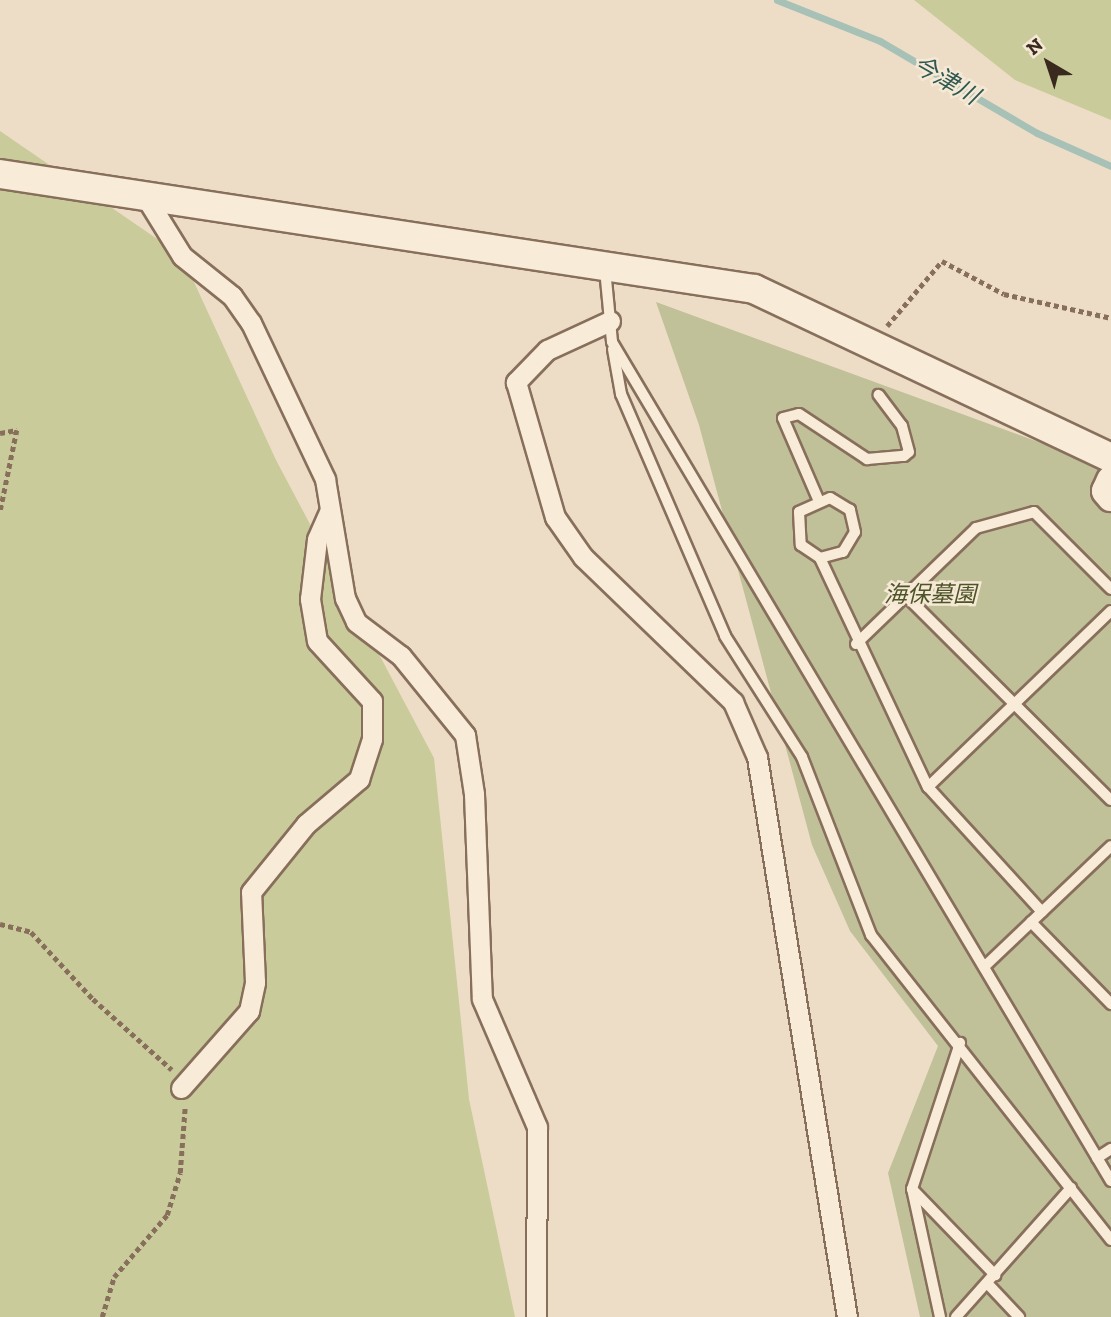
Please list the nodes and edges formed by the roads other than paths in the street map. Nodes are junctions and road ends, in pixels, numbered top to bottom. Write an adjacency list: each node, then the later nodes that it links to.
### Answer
1 (0, 174): 2 (street)
2 (145, 196): 3 (street); 11 (street)
3 (605, 266): 4 (lane); 7 (street)
4 (610, 321): 5 (lane); 35 (street)
5 (612, 342): 23 (lane); 25 (lane)
6 (879, 395): 10 (lane)
7 (1111, 458)
8 (1111, 480): 9 (street)
9 (1111, 497)
10 (818, 499): 12 (lane); 12 (lane)
11 (329, 512): 26 (street); 34 (street)
12 (820, 558): 16 (lane)
13 (1111, 589): 14 (lane)
14 (906, 596): 16 (lane); 17 (lane)
15 (1111, 611): 17 (lane)
16 (856, 645): 18 (lane)
17 (1013, 705): 18 (lane); 19 (lane)
18 (928, 787): 21 (lane)
19 (1111, 800)
20 (1111, 846): 21 (lane)
21 (1042, 912): 22 (lane)
22 (1031, 922): 23 (lane); 24 (lane)
23 (984, 967): 28 (lane)
24 (1111, 1004)
25 (960, 1043): 30 (lane); 31 (lane)
26 (181, 1088)
27 (1111, 1149): 28 (lane)
28 (1097, 1158): 29 (lane)
29 (1111, 1181)
30 (1071, 1188): 32 (lane); 33 (lane)
31 (912, 1189): 33 (lane); 36 (lane)
32 (1111, 1240)
33 (991, 1279): 37 (lane); 38 (lane)
34 (536, 1317)
35 (847, 1317)
36 (940, 1317)
37 (956, 1317)
38 (1019, 1317)

